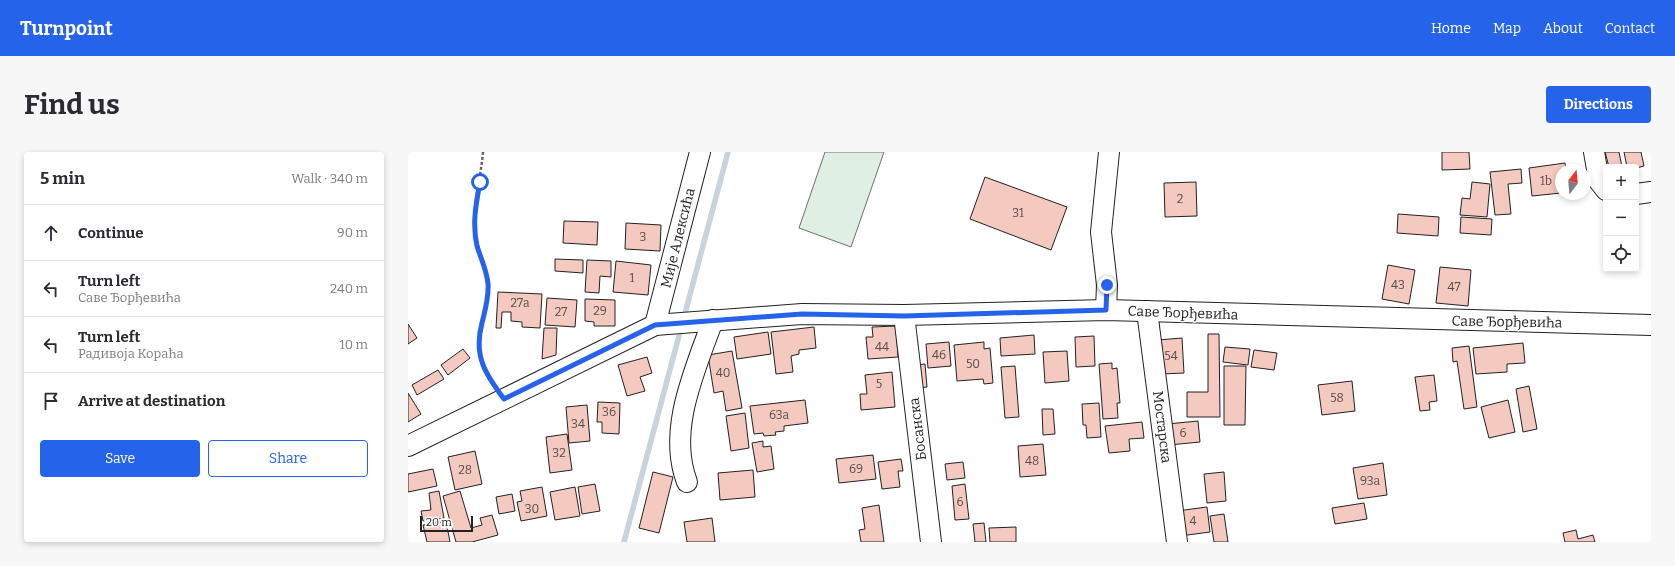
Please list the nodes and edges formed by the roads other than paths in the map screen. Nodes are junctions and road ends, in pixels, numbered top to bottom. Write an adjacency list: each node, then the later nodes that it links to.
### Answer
1 (700, 152): 11 (street, Мије Алексића)
2 (1109, 152): 7 (street)
3 (1594, 152): 4 (street)
4 (1603, 187)
5 (1651, 192): 6 (street)
6 (1639, 194)
7 (1106, 310): 8 (street, Саве Ђорђевића); 9 (street, Саве Ђорђевића)
8 (1147, 311): 12 (street, Саве Ђорђевића); 16 (street, Мостарска)
9 (904, 316): 10 (street, Саве Ђорђевића); 15 (street, Босанска)
10 (706, 320): 11 (street, Саве Ђорђевића); 14 (street)
11 (655, 325): 13 (street, Саве Ђорђевића)
12 (1651, 326)
13 (408, 446)
14 (687, 482)
15 (931, 542)
16 (1177, 542)

